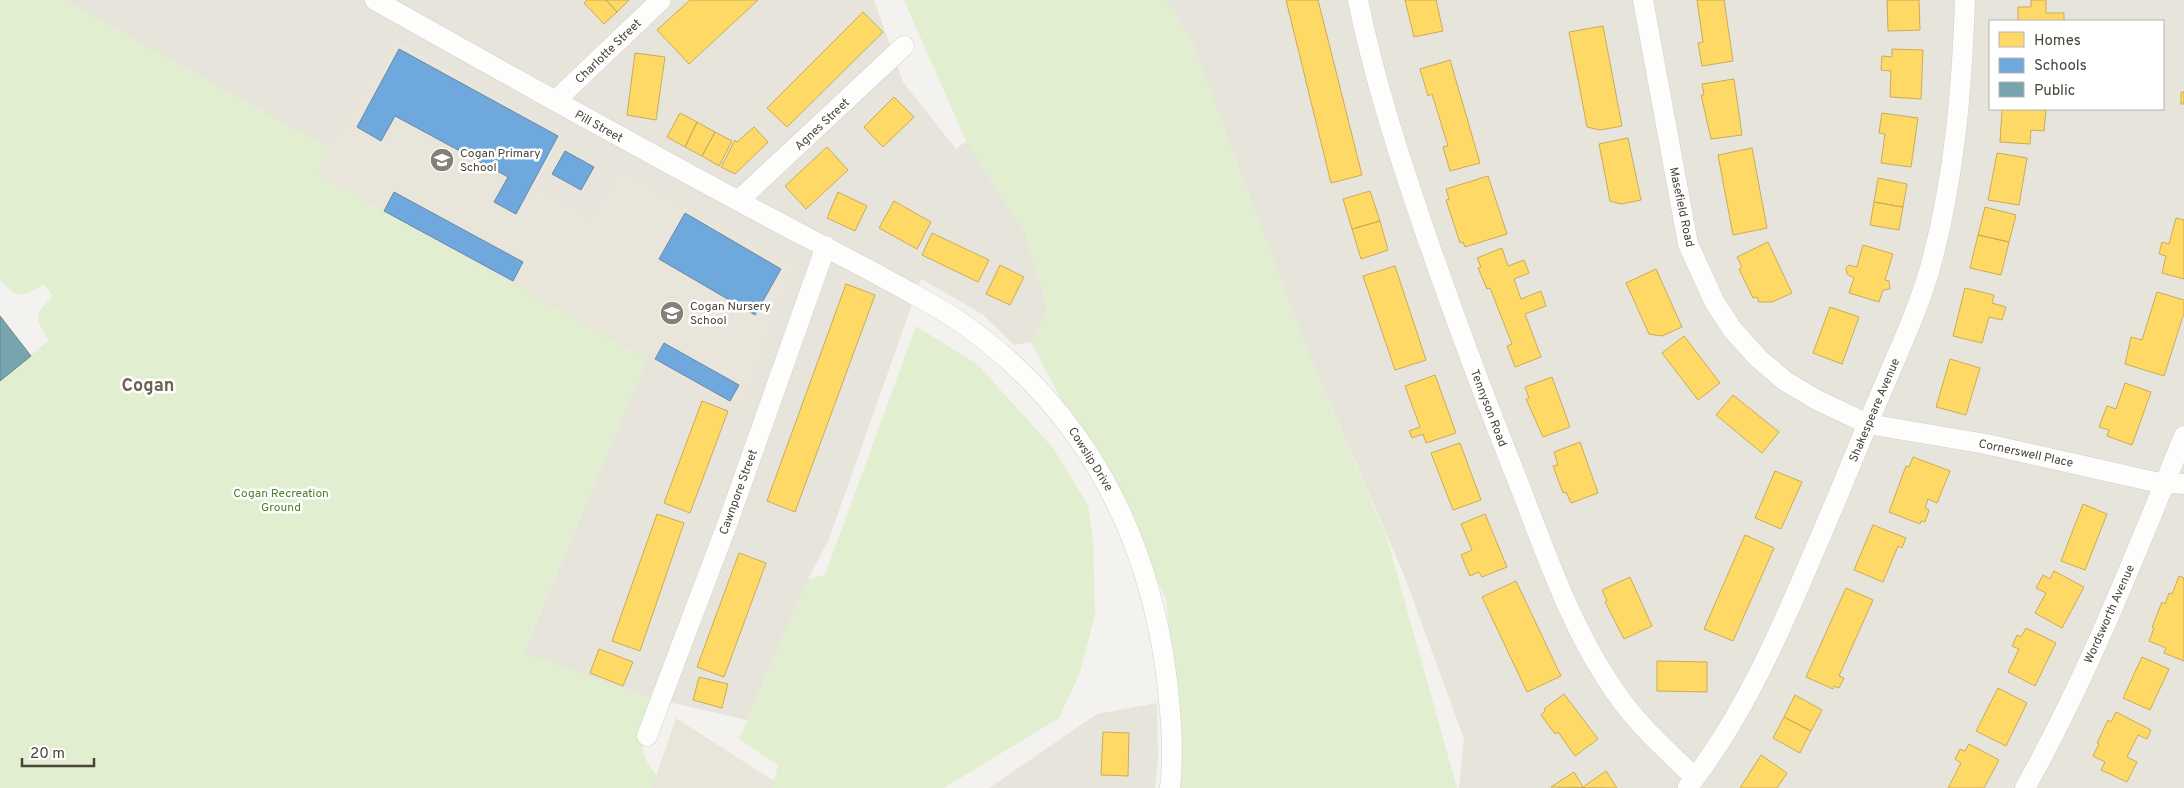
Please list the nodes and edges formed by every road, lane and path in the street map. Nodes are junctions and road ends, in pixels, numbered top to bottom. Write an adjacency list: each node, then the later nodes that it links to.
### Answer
1 (375, 0): 7 (street, Pill Street)
2 (661, 0): 7 (street, Charlotte Street)
3 (1358, 0): 14 (street, Tennyson Road)
4 (1644, 0): 10 (street, Masefield Road)
5 (1965, 0): 10 (street, Shakespeare Avenue)
6 (904, 46): 8 (street, Agnes Street)
7 (555, 101): 8 (street, Pill Street)
8 (738, 202): 9 (street, Pill Street)
9 (826, 246): 13 (street, Cawnpore Street); 15 (street, Cowslip Drive)
10 (1868, 424): 12 (street, Cornerswell Place); 14 (street, Shakespeare Avenue)
11 (2184, 436): 12 (street, Wordsworth Avenue)
12 (2175, 483): 16 (street, Wordsworth Avenue)
13 (647, 736)
14 (1691, 783)
15 (1170, 788)
16 (2025, 788)

